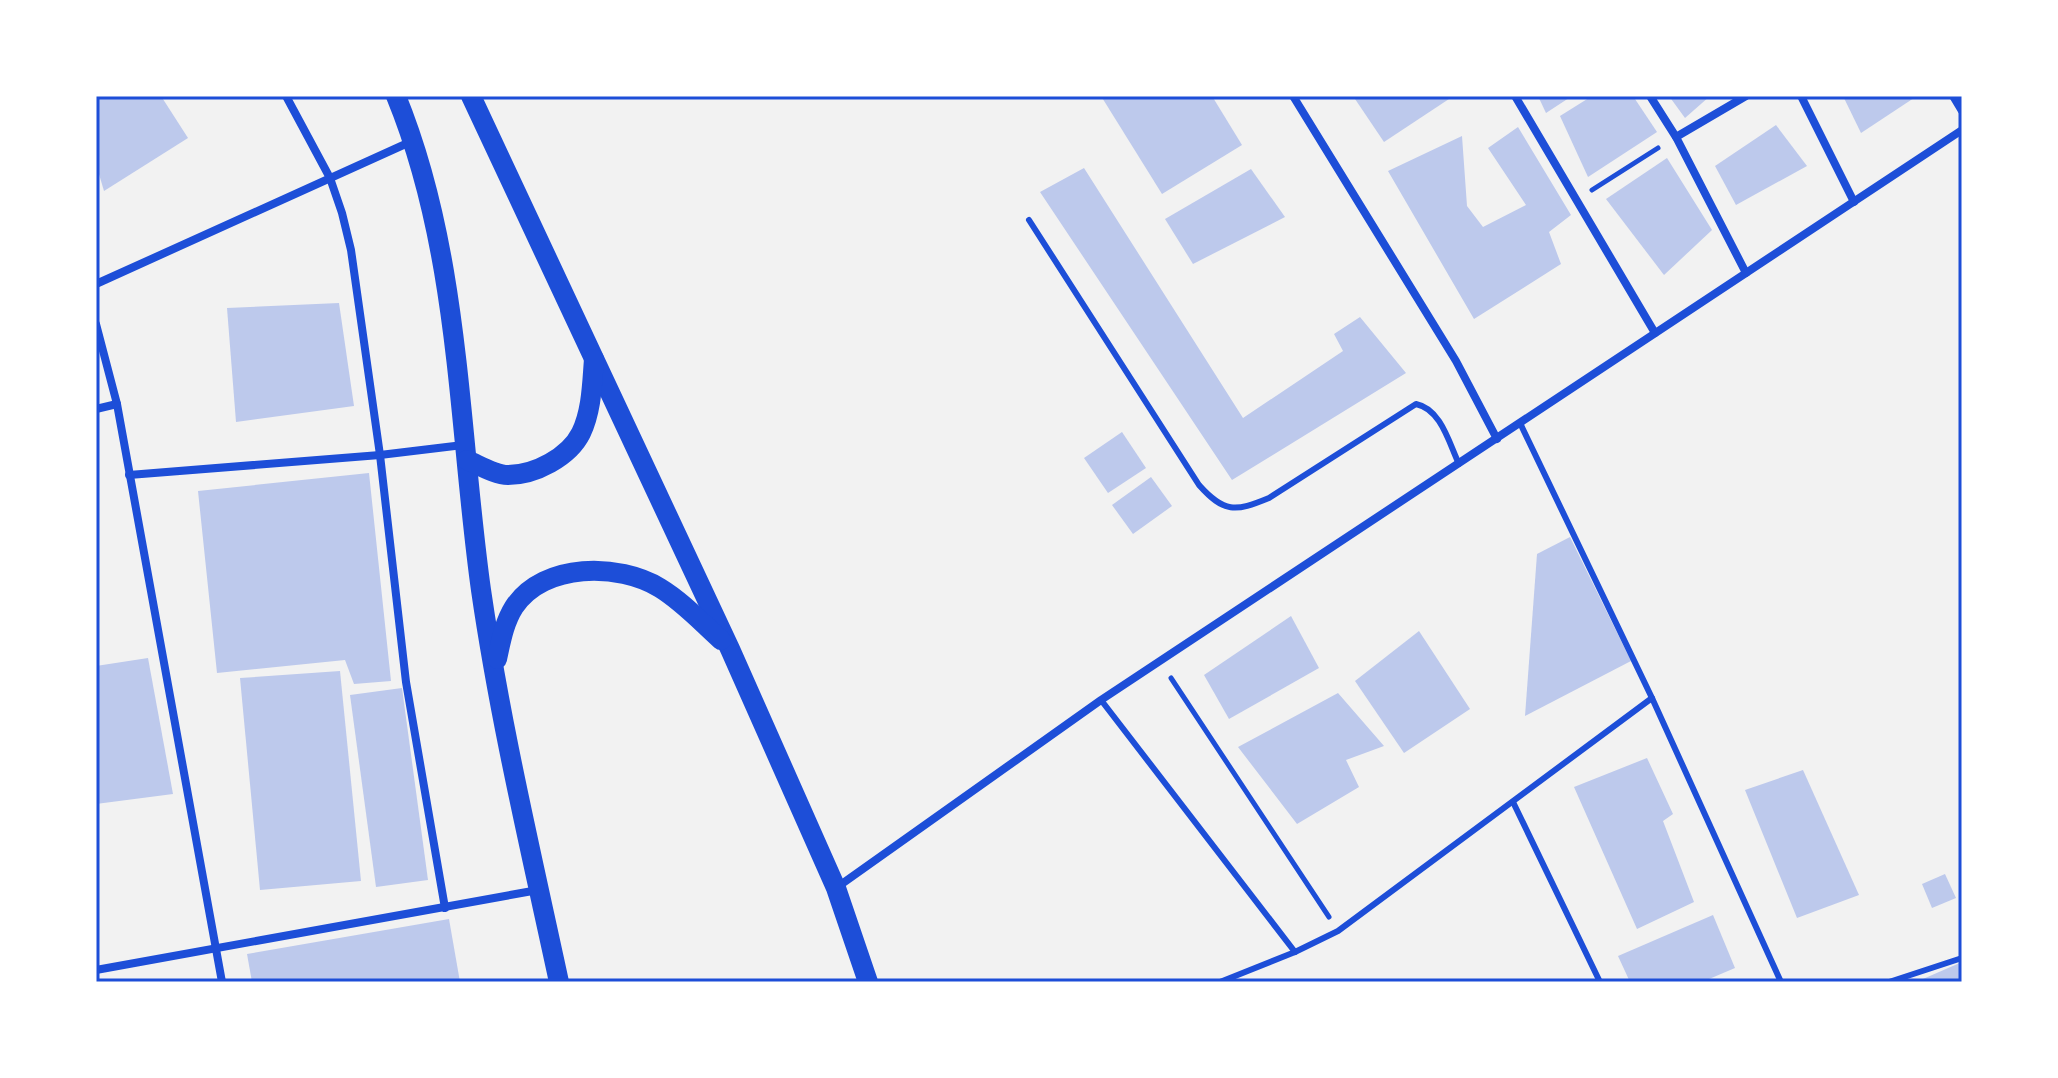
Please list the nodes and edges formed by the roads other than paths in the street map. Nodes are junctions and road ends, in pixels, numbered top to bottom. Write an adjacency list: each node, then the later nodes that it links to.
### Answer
1 (286, 96): 14 (street)
2 (396, 96): 13 (main road)
3 (471, 96): 21 (main road)
4 (1293, 96): 25 (street)
5 (1515, 96): 20 (street)
6 (1650, 96): 12 (street)
7 (1746, 96): 12 (street)
8 (1801, 96): 15 (street)
9 (1953, 96): 10 (street)
10 (1962, 111)
11 (1962, 130): 15 (street)
12 (1676, 137): 17 (street)
13 (414, 141): 14 (street); 26 (main road)
14 (330, 178): 18 (street); 27 (street)
15 (1854, 202): 17 (street)
16 (1029, 220): 28 (lane)
17 (1746, 273): 20 (street)
18 (96, 284)
19 (96, 324): 22 (street)
20 (1655, 333): 24 (street)
21 (594, 358): 26 (main road); 30 (main road)
22 (117, 404): 23 (street); 29 (street)
23 (96, 409)
24 (1520, 423): 25 (street); 32 (lane)
25 (1497, 439): 28 (street)
26 (467, 452): 27 (street); 31 (main road)
27 (380, 455): 29 (street); 37 (street)
28 (1459, 464): 33 (street)
29 (129, 475): 38 (street)
30 (730, 649): 31 (main road); 35 (main road)
31 (495, 670): 36 (main road)
32 (1652, 698): 34 (lane); 47 (lane)
33 (1101, 700): 35 (street); 39 (lane)
34 (1513, 802): 39 (lane); 46 (lane)
35 (836, 888): 44 (main road)
36 (539, 890): 37 (street); 43 (main road)
37 (445, 908): 38 (street)
38 (216, 949): 41 (street); 42 (street)
39 (1295, 952): 45 (lane)
40 (1962, 958): 48 (lane)
41 (96, 970)
42 (222, 982)
43 (559, 982)
44 (868, 982)
45 (1220, 982)
46 (1600, 982)
47 (1781, 982)
48 (1889, 982)

